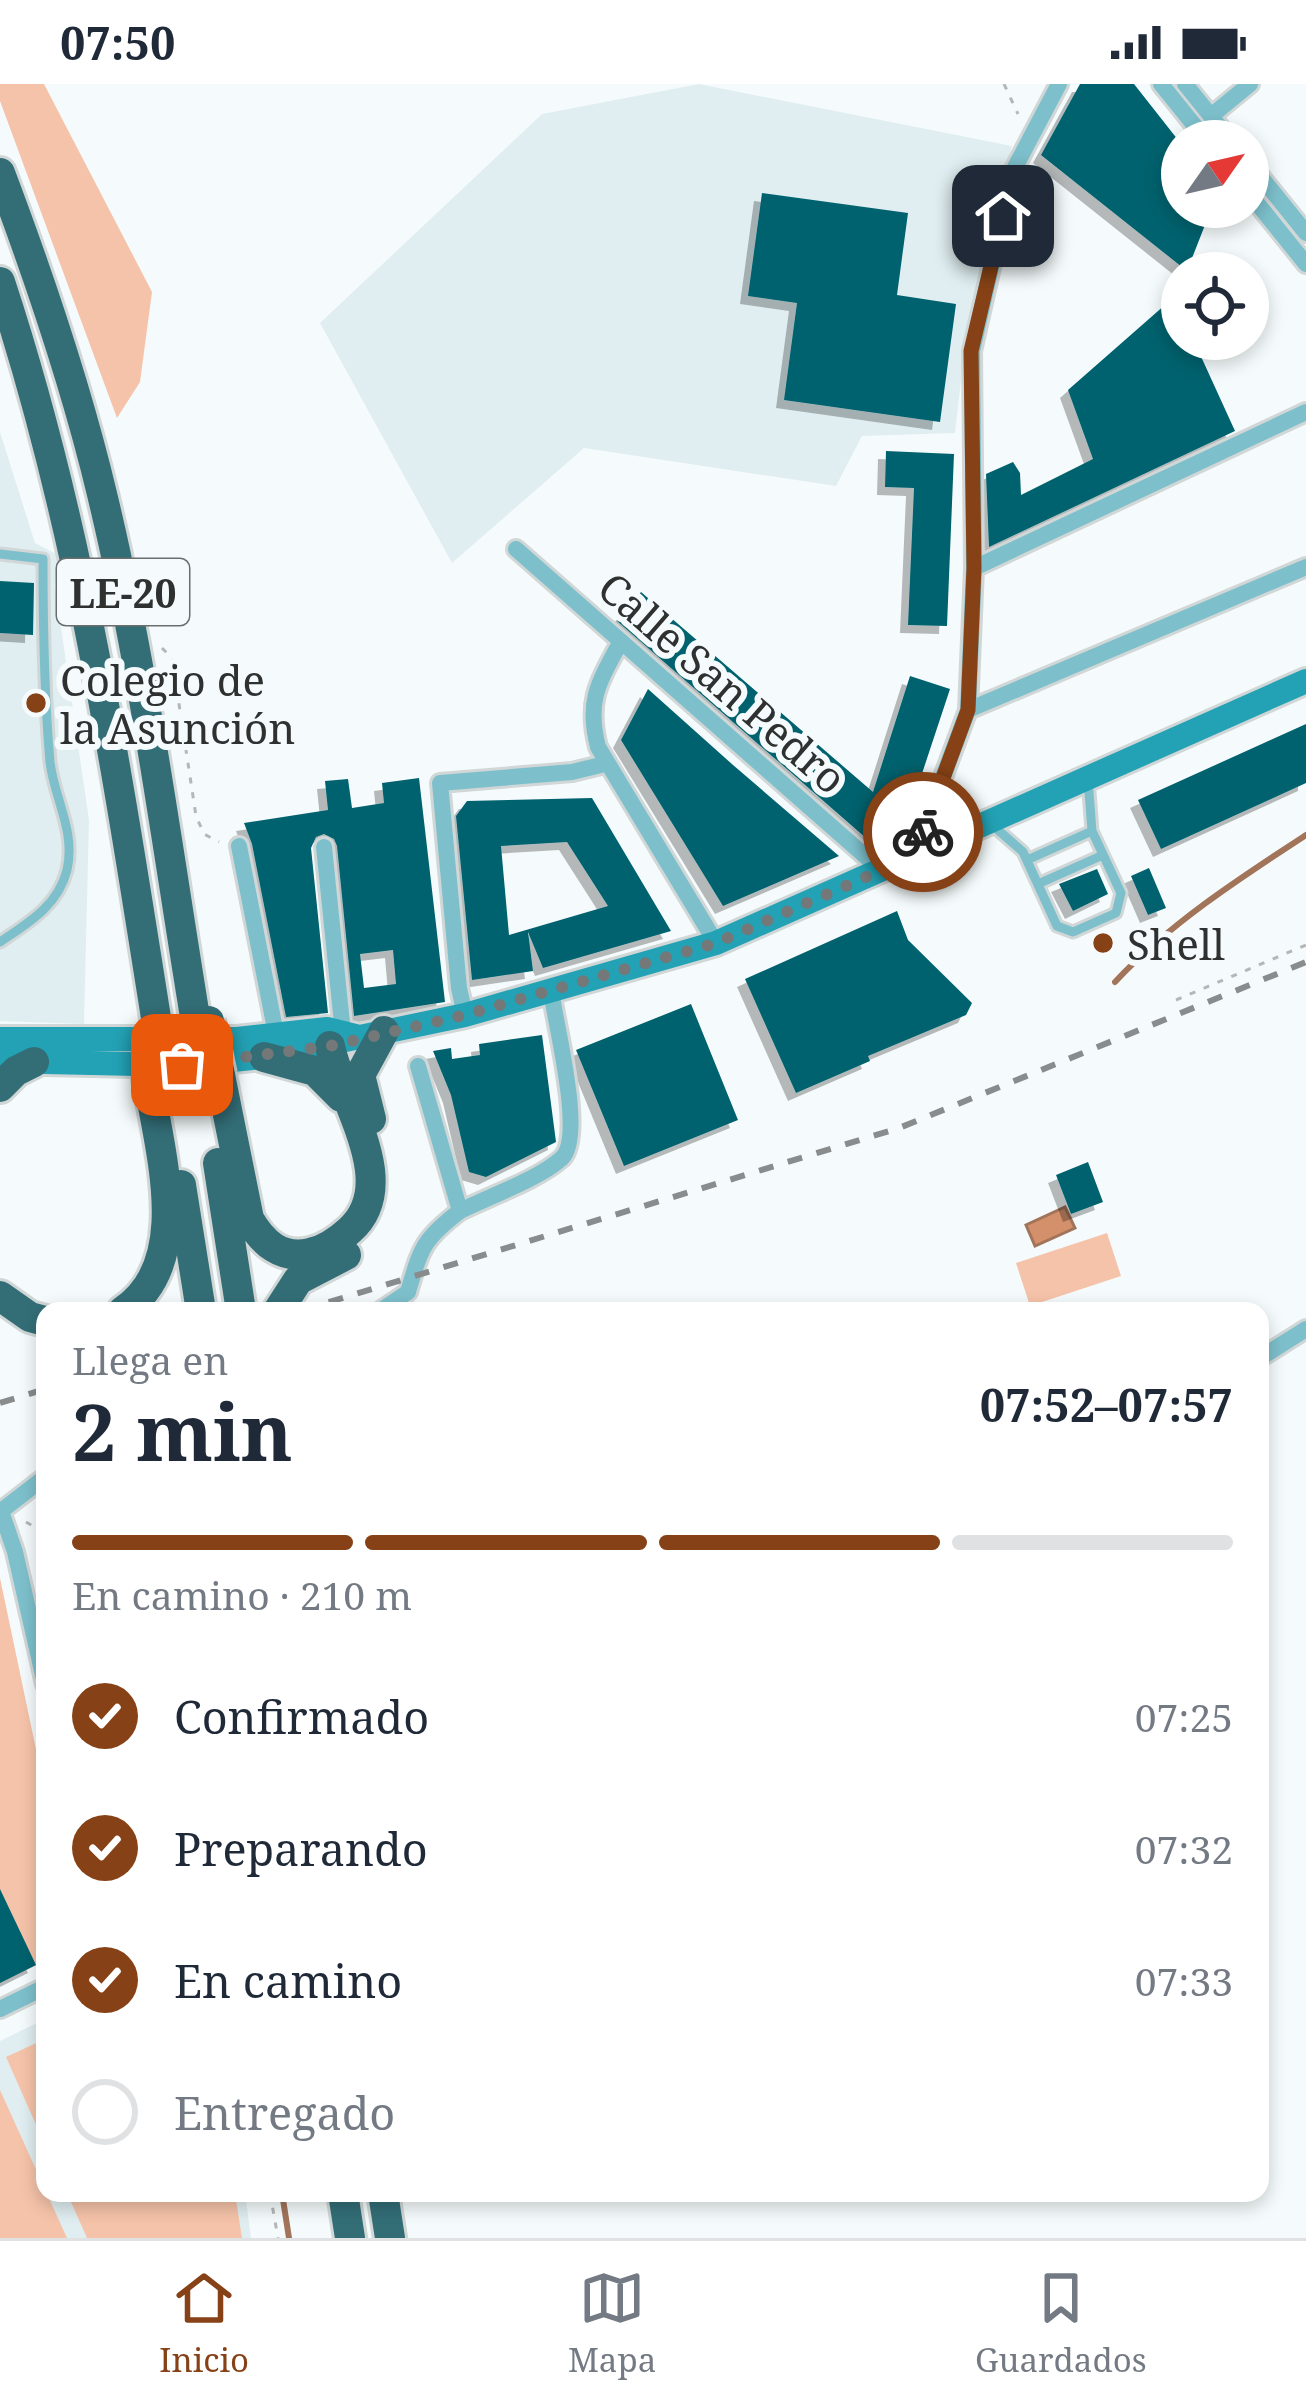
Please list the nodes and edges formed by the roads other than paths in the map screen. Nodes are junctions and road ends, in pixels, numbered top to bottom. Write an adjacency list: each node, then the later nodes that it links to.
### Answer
1 (1060, 84): 18 (street)
2 (1161, 84): 6 (street)
3 (1185, 84): 5 (street)
4 (1250, 84): 5 (street)
5 (1211, 116): 7 (street)
6 (1190, 120)
7 (1214, 120)
8 (0, 173): 45 (highway, LE-20, bridge)
9 (1269, 187): 11 (street)
10 (1269, 218): 12 (street)
11 (1306, 232)
12 (1306, 264)
13 (0, 282): 37 (highway, LE-20)
14 (1306, 412): 18 (street)
15 (516, 549): 19 (street, Calle San Pedro)
16 (0, 554): 33 (lane)
17 (1306, 567): 21 (street)
18 (974, 568): 21 (street)
19 (621, 641): 22 (street); 31 (street, Calle San Pedro)
20 (1306, 681): 23 (main road)
21 (968, 710): 29 (street)
22 (605, 764): 34 (street); 36 (street)
23 (1088, 778): 24 (main road); 25 (lane)
24 (990, 823): 29 (main road); 30 (lane)
25 (1092, 831): 28 (lane); 30 (lane)
26 (239, 846): 40 (street)
27 (324, 847): 38 (street)
28 (1103, 855): 32 (lane); 32 (lane)
29 (914, 856): 31 (main road)
30 (1027, 860): 32 (lane)
31 (881, 870): 34 (main road)
32 (1038, 884)
33 (0, 942)
34 (716, 943): 35 (main road)
35 (551, 990): 36 (main road); 49 (street)
36 (465, 1015): 38 (main road)
37 (140, 1030): 39 (main road); 40 (main road); 41 (main road); 46 (highway, LE-20, bridge)
38 (344, 1036): 40 (main road); 48 (highway); 48 (highway)
39 (0, 1039)
40 (270, 1046): 43 (main road); 48 (highway)
41 (0, 1048)
42 (0, 1060): 43 (main road)
43 (34, 1062): 47 (highway)
44 (418, 1066): 49 (street)
45 (212, 1075): 48 (highway); 53 (highway)
46 (156, 1078): 51 (highway); 52 (highway, LE-20)
47 (0, 1087)
48 (356, 1105): 54 (highway)
49 (460, 1211): 55 (street)
50 (0, 1296): 57 (highway)
51 (135, 1302)
52 (199, 1302)
53 (240, 1302)
54 (283, 1302)
55 (393, 1302)
56 (0, 1318): 59 (highway)
57 (36, 1319)
58 (1306, 1330): 60 (street)
59 (36, 1333)
60 (1269, 1353)
61 (36, 1484): 62 (street)
62 (1, 1512): 63 (street)
63 (36, 1644)
64 (36, 1991): 65 (street)
65 (0, 2009)
66 (344, 2202): 68 (highway)
67 (384, 2202): 69 (highway)
68 (350, 2238)
69 (390, 2238)

